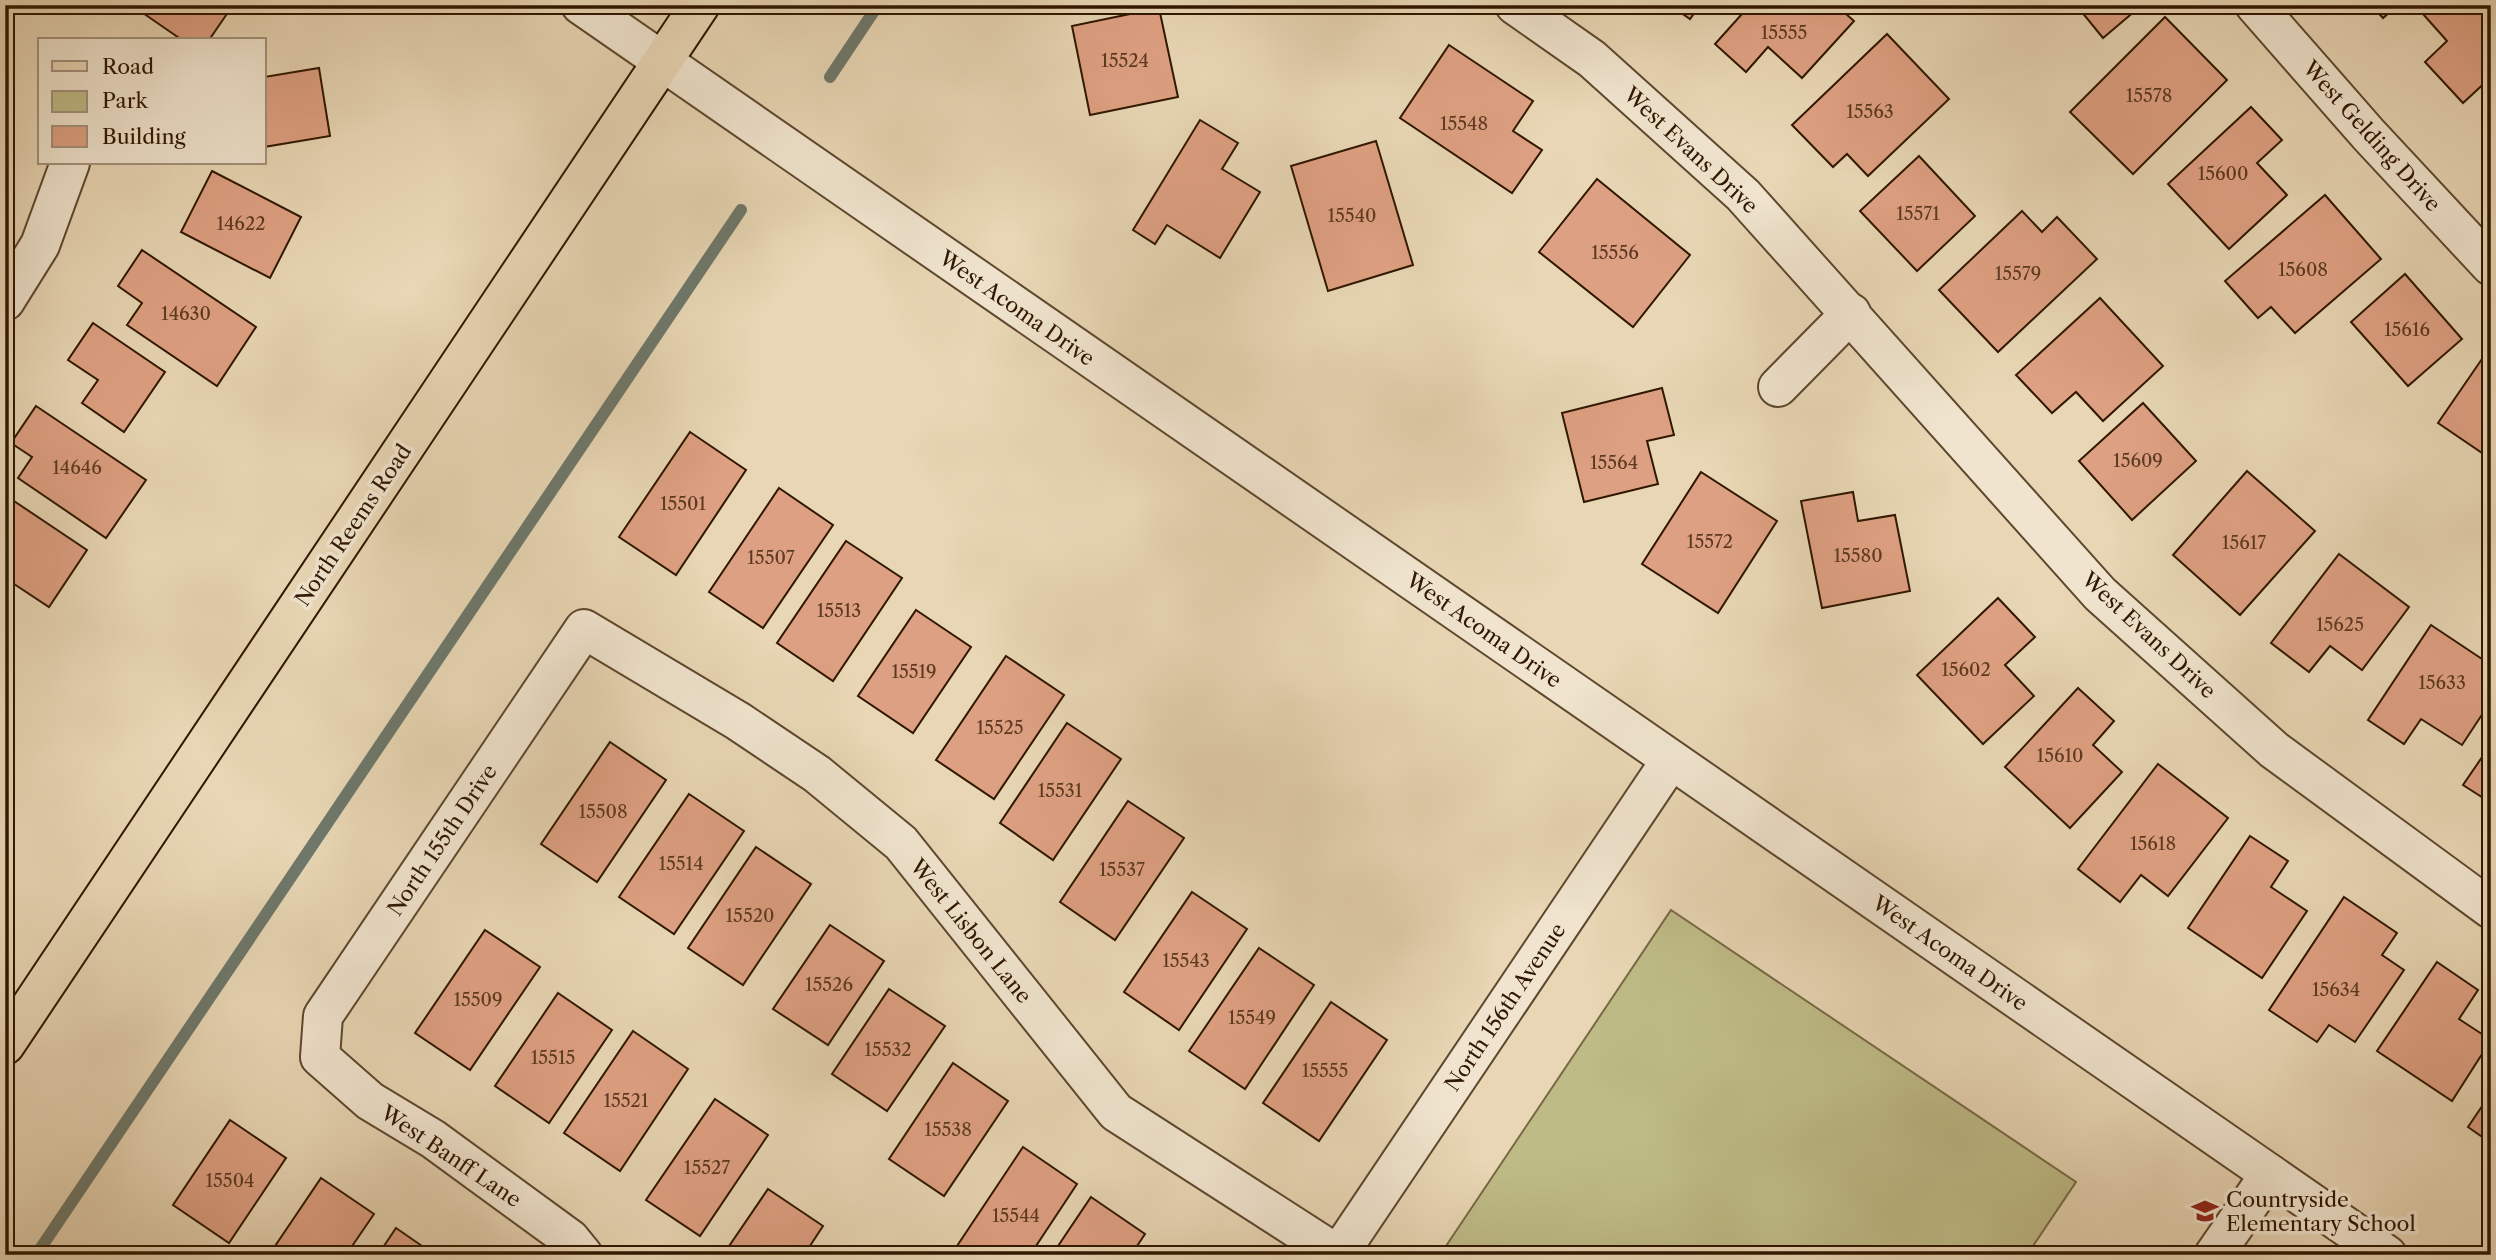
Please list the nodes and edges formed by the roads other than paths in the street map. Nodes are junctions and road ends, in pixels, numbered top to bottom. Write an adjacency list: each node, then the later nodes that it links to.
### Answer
1 (580, 5): 5 (street, West Acoma Drive)
2 (700, 5): 5 (main road, North Reems Road)
3 (1515, 5): 9 (street, West Evans Drive)
4 (2255, 5): 7 (street, West Gelding Drive)
5 (662, 62): 12 (street, West Acoma Drive); 14 (main road, North Reems Road)
6 (70, 164): 8 (street)
7 (2491, 266)
8 (5, 301)
9 (1851, 313): 10 (street); 13 (street, West Evans Drive)
10 (1778, 387)
11 (584, 629): 15 (street, North 155th Drive); 18 (street, West Lisbon Lane)
12 (1671, 760): 16 (street, West Acoma Drive); 18 (street, North 156th Avenue)
13 (2491, 909)
14 (5, 1045)
15 (320, 1057): 17 (street, West Banff Lane)
16 (2270, 1174): 19 (street); 20 (street, West Acoma Drive)
17 (583, 1255)
18 (1338, 1255)
19 (2214, 1255)
20 (2387, 1255)

